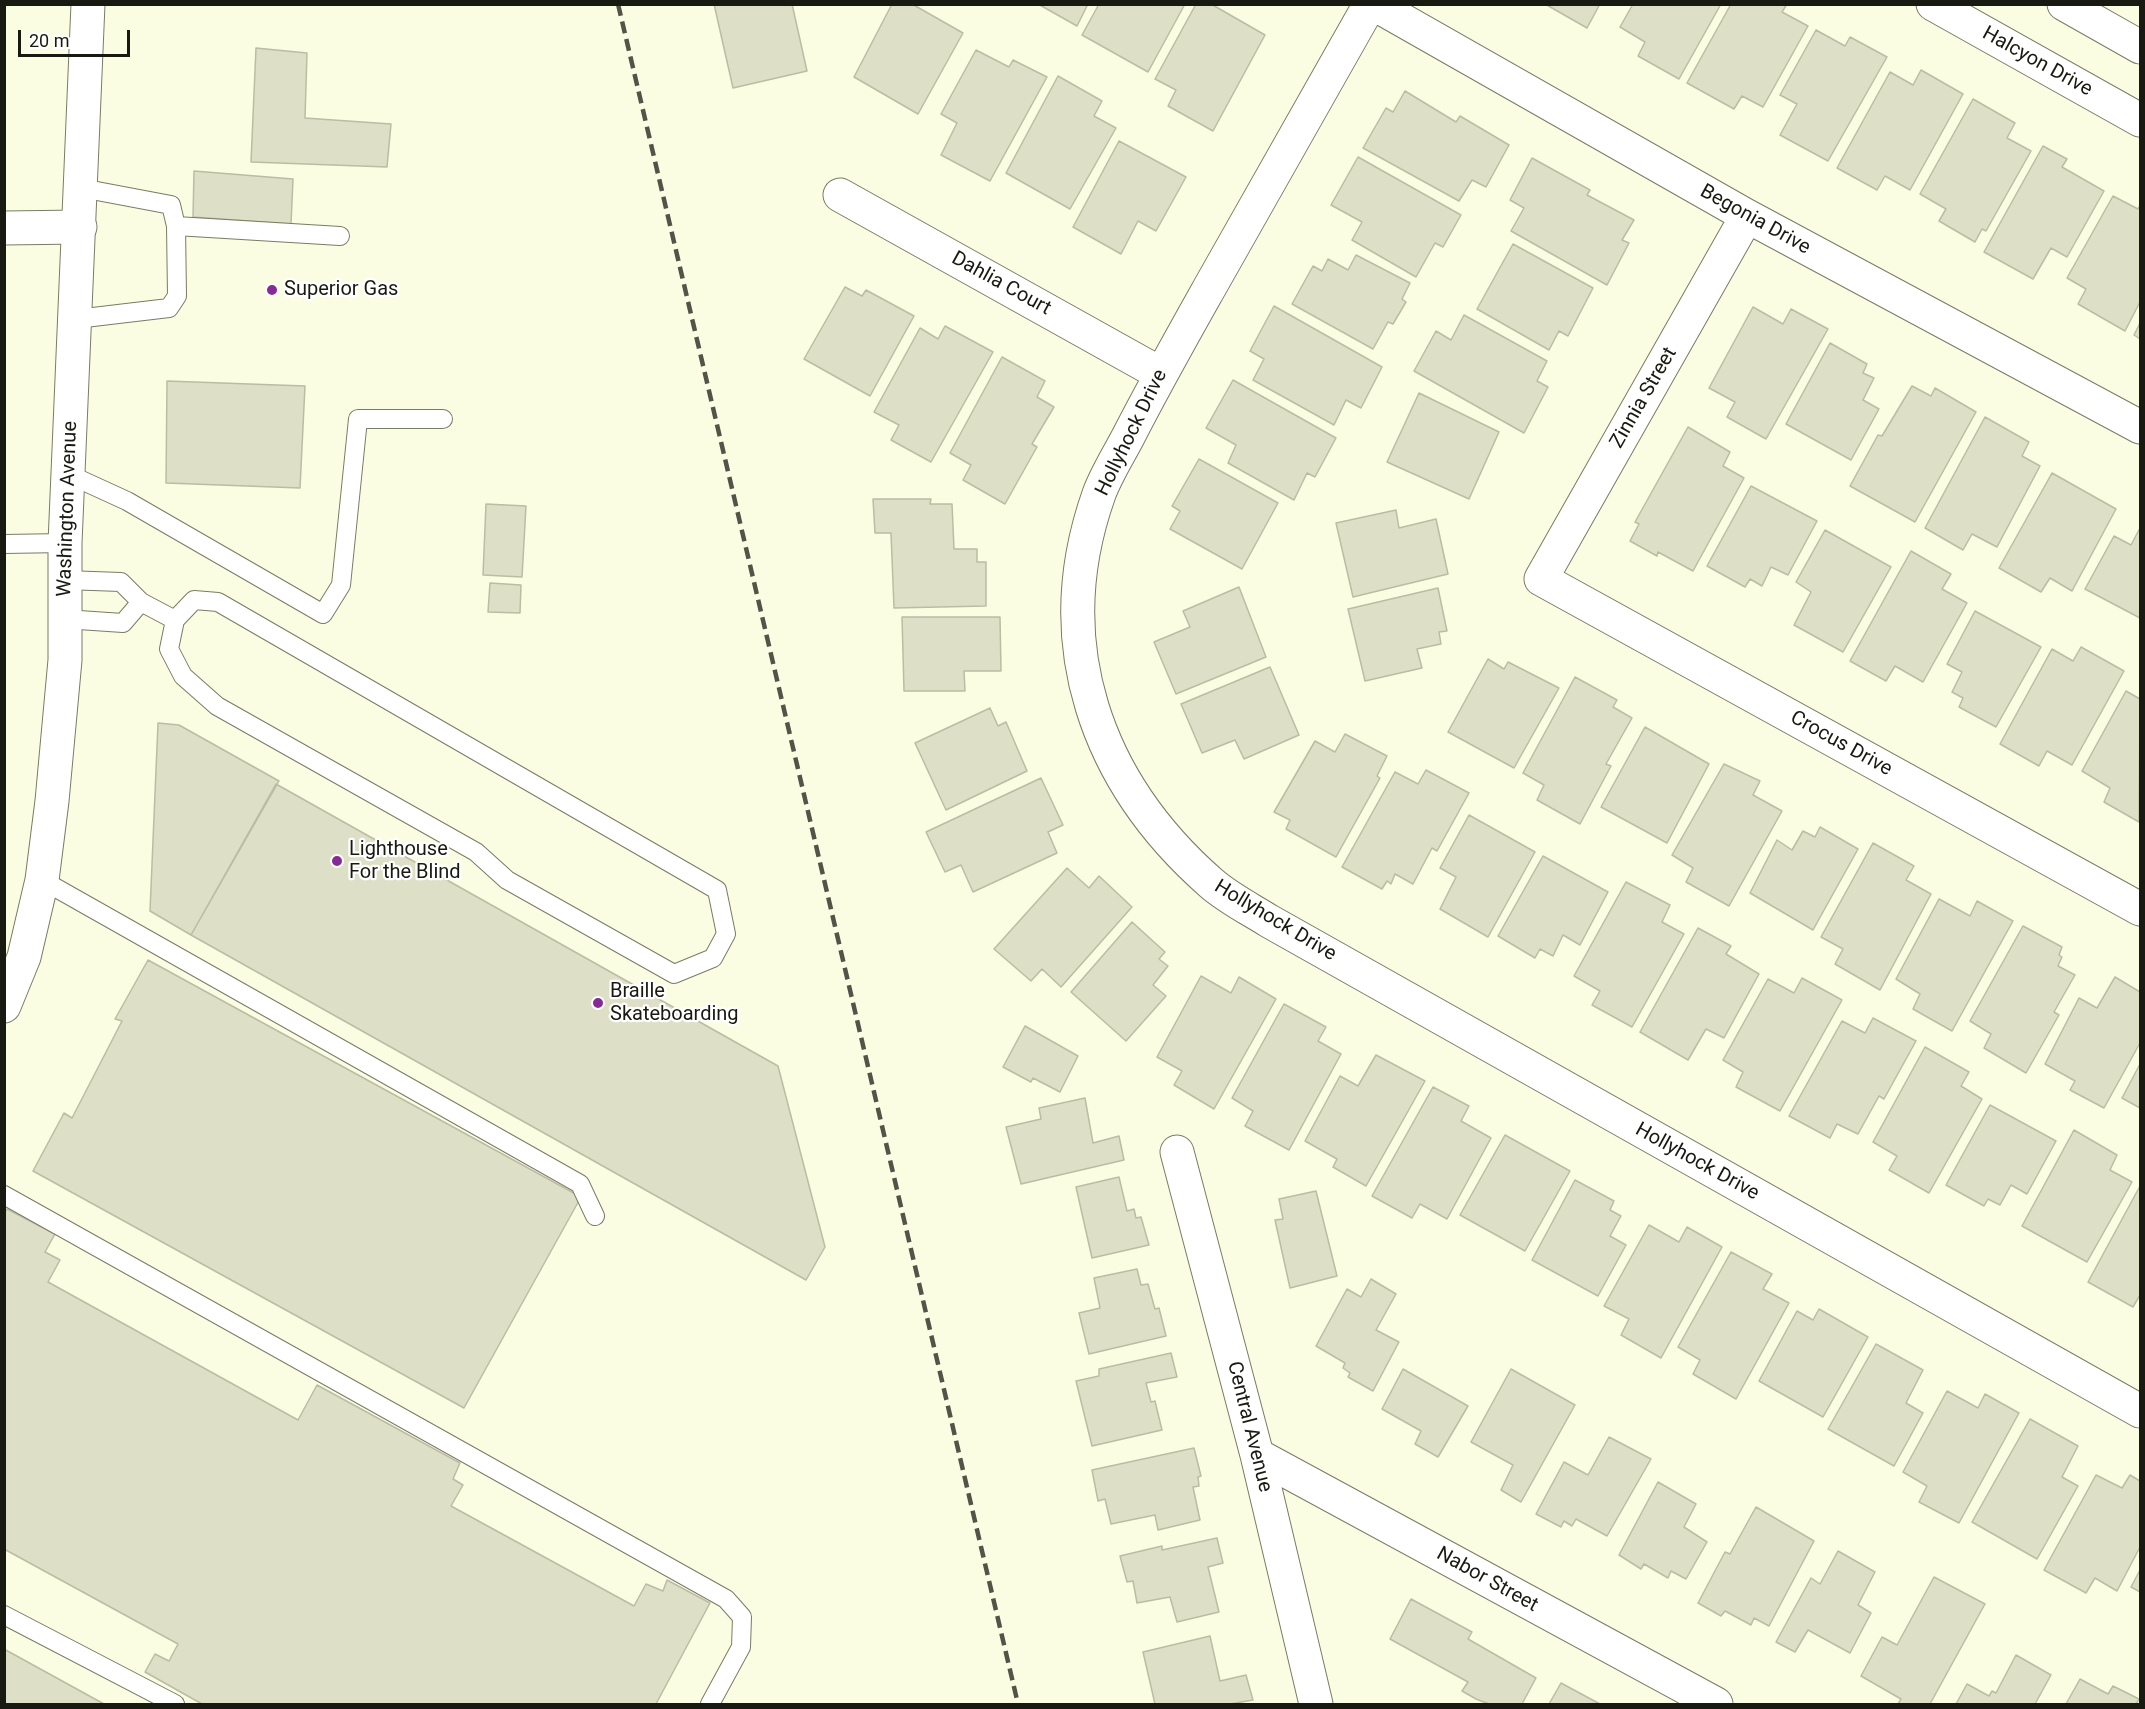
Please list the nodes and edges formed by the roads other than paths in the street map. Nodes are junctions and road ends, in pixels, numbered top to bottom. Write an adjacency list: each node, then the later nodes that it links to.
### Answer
1 (87, 4): 7 (street, Washington Avenue)
2 (1372, 4): 9 (street, Begonia Drive); 15 (street, Hollyhock Drive)
3 (1933, 4): 6 (street, Halcyon Drive)
4 (2064, 4): 5 (street)
5 (2140, 47)
6 (2140, 120)
7 (81, 189): 10 (lane); 11 (street, Washington Avenue)
8 (840, 195): 15 (street, Dahlia Court)
9 (1747, 216): 17 (street, Begonia Drive); 21 (street, Zinnia Street)
10 (176, 226): 13 (lane); 14 (lane)
11 (80, 227): 12 (street); 14 (street, Washington Avenue)
12 (4, 228)
13 (340, 236)
14 (76, 319): 18 (street, Washington Avenue)
15 (1161, 374): 32 (street, Hollyhock Drive)
16 (443, 419): 18 (lane)
17 (2140, 427)
18 (68, 474): 19 (street, Washington Avenue)
19 (65, 543): 20 (lane); 22 (street, Washington Avenue)
20 (4, 544)
21 (1541, 579): 27 (street, Crocus Drive)
22 (65, 580): 23 (lane); 24 (street, Washington Avenue)
23 (141, 602): 24 (lane); 25 (lane)
24 (64, 619): 26 (street, Washington Avenue)
25 (175, 620): 25 (lane)
26 (42, 880): 28 (street, Washington Avenue); 31 (lane)
27 (2140, 909)
28 (4, 1006)
29 (1178, 1152): 33 (street, Central Avenue)
30 (4, 1195): 36 (lane)
31 (595, 1216)
32 (2140, 1412)
33 (1257, 1455): 37 (street, Central Avenue); 38 (street, Nabor Street)
34 (4, 1615): 35 (lane)
35 (175, 1704)
36 (710, 1704)
37 (1316, 1704)
38 (1716, 1704)

